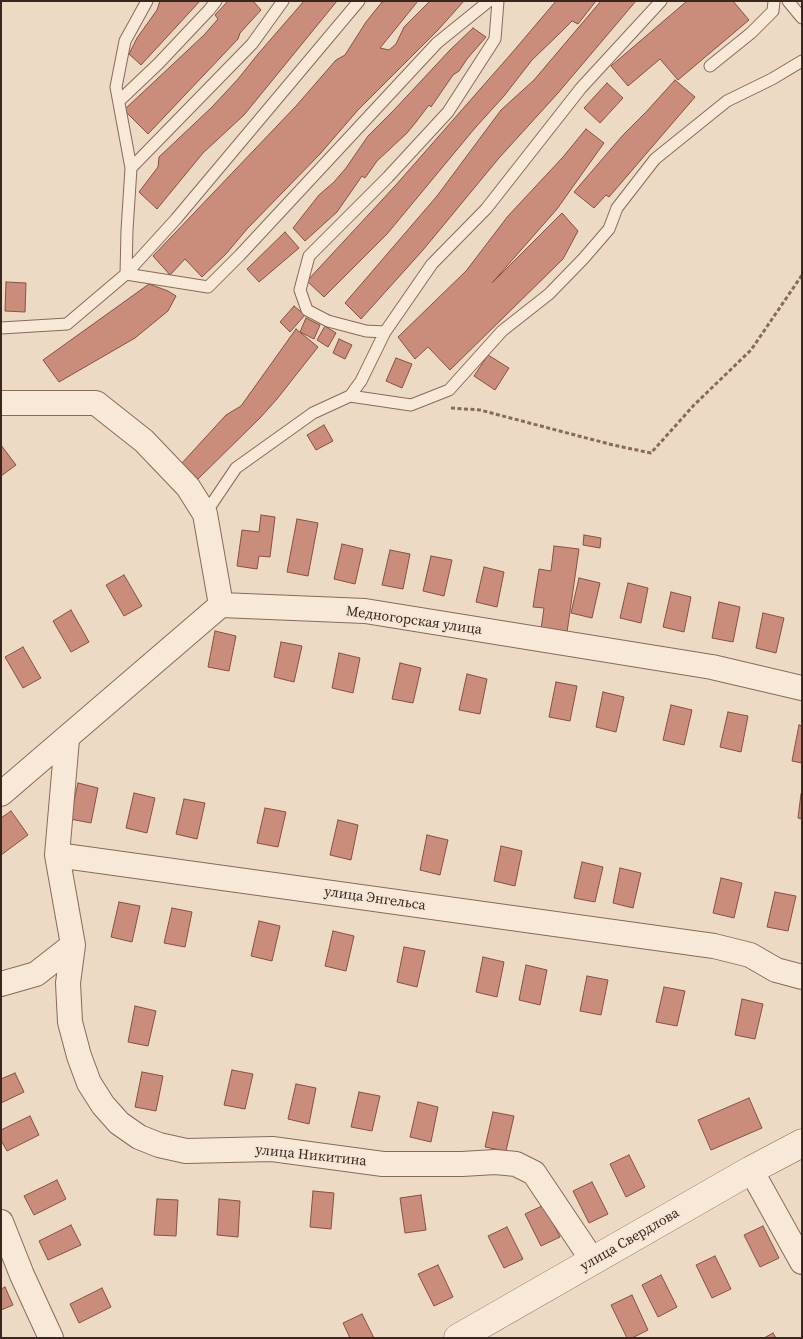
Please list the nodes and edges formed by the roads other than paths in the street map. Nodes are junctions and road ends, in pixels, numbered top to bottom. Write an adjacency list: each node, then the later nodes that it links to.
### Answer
1 (147, 1): 13 (lane)
2 (216, 1): 13 (lane)
3 (283, 1): 14 (lane)
4 (359, 1): 15 (lane)
5 (489, 1): 15 (lane)
6 (498, 1): 17 (lane)
7 (661, 1): 17 (lane)
8 (774, 1): 12 (lane)
9 (788, 1): 10 (lane)
10 (802, 18)
11 (802, 61): 18 (lane)
12 (710, 66)
13 (119, 101): 14 (lane)
14 (131, 168): 15 (lane)
15 (126, 274): 16 (lane)
16 (1, 328)
17 (385, 332): 18 (lane)
18 (350, 396): 20 (lane)
19 (1, 403): 20 (street)
20 (205, 514): 21 (street)
21 (222, 605): 22 (street, Медногорская улица); 23 (street)
22 (802, 688)
23 (67, 739): 24 (street); 25 (street)
24 (1, 794)
25 (57, 854): 26 (street, улица Никитина); 27 (street, улица Энгельса)
26 (73, 945): 28 (street); 32 (street, улица Никитина)
27 (802, 977)
28 (1, 984)
29 (802, 1143): 30 (street, улица Свердлова)
30 (751, 1170): 32 (street, улица Свердлова); 33 (street)
31 (1, 1222): 34 (street)
32 (593, 1261): 35 (street, улица Свердлова)
33 (802, 1262)
34 (51, 1338)
35 (458, 1338)

